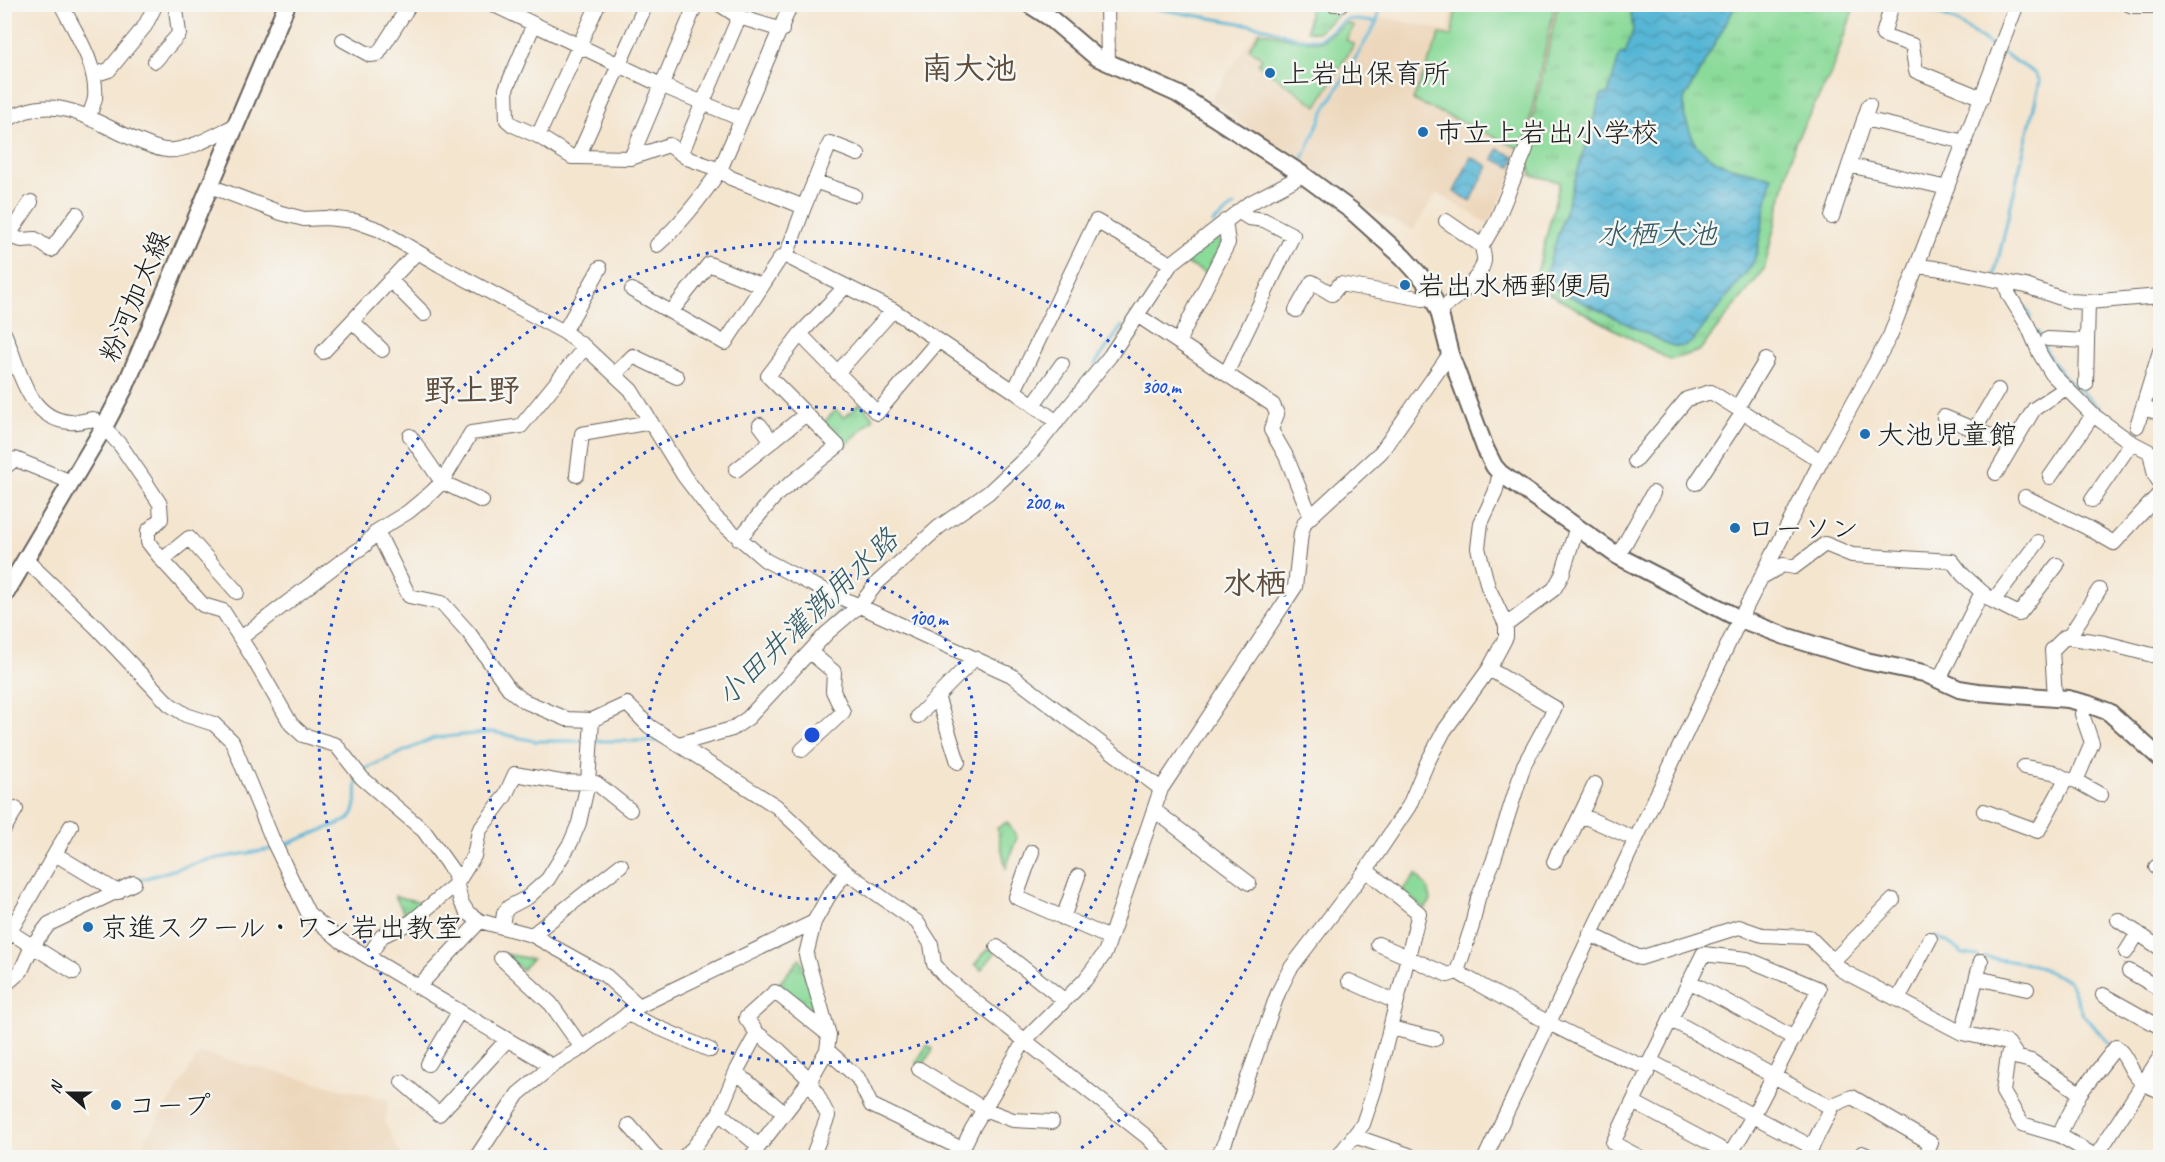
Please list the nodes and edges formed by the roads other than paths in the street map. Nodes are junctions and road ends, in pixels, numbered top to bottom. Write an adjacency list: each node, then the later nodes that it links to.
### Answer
1 (61, 4): 28 (street)
2 (156, 4): 28 (street)
3 (179, 4): 25 (street)
4 (287, 4): 37 (main road, 粉河加太線)
5 (410, 4): 23 (street)
6 (492, 4): 21 (street)
7 (598, 4): 24 (street)
8 (646, 4): 27 (street)
9 (696, 4): 29 (street)
10 (719, 4): 20 (street)
11 (791, 4): 22 (street)
12 (1029, 4): 26 (main road)
13 (1107, 4): 26 (street)
14 (1334, 4): 15 (street)
15 (1341, 4)
16 (1892, 4): 30 (street)
17 (2017, 4): 30 (street)
18 (2128, 4): 19 (street)
19 (2160, 6)
20 (739, 17): 22 (street); 31 (street)
21 (534, 24): 24 (street); 38 (street)
22 (782, 30): 34 (street)
23 (343, 40)
24 (580, 45): 27 (street); 38 (street)
25 (155, 61)
26 (1108, 63): 47 (main road)
27 (620, 65): 29 (street); 43 (street)
28 (93, 75): 33 (street)
29 (663, 86): 31 (street); 44 (street)
30 (1982, 98): 39 (street)
31 (702, 103): 34 (street); 41 (street)
32 (1869, 105): 35 (street)
33 (89, 116): 36 (street); 37 (street)
34 (741, 119): 46 (street)
35 (1864, 119): 39 (street); 45 (street)
36 (4, 122)
37 (236, 125): 49 (main road, 粉河加太線)
38 (538, 136): 43 (street)
39 (1965, 142): 50 (street)
40 (1526, 150): 61 (street)
41 (682, 152): 44 (street); 46 (street)
42 (858, 154): 48 (street)
43 (578, 157): 44 (street)
44 (631, 158)
45 (1850, 165): 50 (street); 56 (street)
46 (720, 170): 53 (street); 60 (street)
47 (1303, 175): 54 (street); 72 (main road)
48 (814, 181): 51 (street); 53 (street)
49 (210, 186): 62 (street); 115 (main road, 粉河加太線)
50 (1947, 188): 65 (street)
51 (854, 195)
52 (31, 202): 59 (street)
53 (804, 207): 63 (street)
54 (1238, 211): 57 (street); 98 (street)
55 (77, 214): 59 (street)
56 (1832, 217)
57 (1225, 221): 64 (street); 87 (street)
58 (1446, 221): 61 (street)
59 (6, 236)
60 (657, 246)
61 (1482, 246): 78 (street)
62 (417, 252): 67 (street); 82 (street)
63 (786, 256): 69 (street); 70 (street)
64 (1168, 261): 80 (street); 103 (street)
65 (1917, 266): 68 (street); 122 (street)
66 (600, 268): 82 (street)
67 (390, 280): 79 (street); 81 (street)
68 (2005, 282): 74 (street); 101 (street)
69 (762, 286): 77 (street); 77 (street)
70 (846, 286): 75 (street); 84 (street)
71 (632, 290): 77 (street)
72 (1432, 296): 76 (street); 78 (main road)
73 (2160, 297): 74 (street)
74 (2088, 302): 88 (street)
75 (893, 310): 86 (street); 96 (street)
76 (1296, 310)
77 (671, 312)
78 (1439, 312): 93 (main road)
79 (424, 314)
80 (1137, 315): 87 (street); 111 (street)
81 (352, 321): 90 (street); 92 (street)
82 (564, 332): 89 (street)
83 (4, 333): 115 (street)
84 (800, 334): 96 (street); 108 (street)
85 (2048, 339): 88 (street)
86 (938, 341): 96 (street); 103 (street)
87 (1179, 342): 98 (street)
88 (2087, 342): 100 (street)
89 (585, 347): 97 (street); 130 (street)
90 (382, 350)
91 (2160, 351): 105 (street)
92 (323, 352)
93 (1450, 354): 125 (main road); 138 (street)
94 (1766, 360): 106 (street)
95 (1062, 364): 104 (street)
96 (837, 373)
97 (615, 374): 99 (street); 112 (street)
98 (1226, 374): 138 (street)
99 (677, 377)
100 (2086, 384)
101 (2066, 388): 109 (street); 120 (street)
102 (1998, 390): 116 (street)
103 (1014, 391): 104 (street)
104 (1033, 405): 111 (street)
105 (2143, 408): 107 (street); 114 (street)
106 (1740, 410): 121 (street); 122 (street); 131 (street)
107 (2160, 413)
108 (806, 414): 118 (street); 141 (street)
109 (2093, 415): 119 (street); 128 (street)
110 (1944, 417): 116 (street)
111 (1054, 420): 152 (street)
112 (651, 422): 127 (street); 141 (street)
113 (760, 425): 118 (street)
114 (2137, 426)
115 (104, 427): 129 (main road, 粉河加太線); 145 (street)
116 (1976, 429): 120 (street)
117 (410, 435): 130 (street)
118 (772, 441): 124 (street)
119 (2132, 442): 132 (street); 136 (street)
120 (2013, 445): 126 (street)
121 (1635, 461)
122 (1821, 461): 147 (street)
123 (4, 468): 129 (street)
124 (736, 470)
125 (1500, 473): 139 (main road); 154 (street)
126 (1996, 473)
127 (577, 475)
128 (2050, 477)
129 (71, 482): 144 (main road, 粉河加太線)
130 (442, 482): 137 (street); 140 (street)
131 (1696, 483)
132 (2160, 483)
133 (1653, 493): 143 (street)
134 (2160, 493): 135 (street)
135 (2025, 497)
136 (2092, 500)
137 (482, 501)
138 (1310, 515): 175 (street)
139 (1577, 526): 143 (main road); 154 (street)
140 (377, 531): 155 (street); 166 (street)
141 (739, 539): 152 (street)
142 (2038, 542): 151 (street)
143 (1618, 556): 153 (main road)
144 (26, 560): 150 (main road, 粉河加太線); 213 (street)
145 (162, 560): 149 (street); 155 (street)
146 (2057, 565): 151 (street)
147 (1762, 577): 151 (street); 153 (street)
148 (2099, 590): 156 (street)
149 (237, 592)
150 (4, 596)
151 (1988, 596): 161 (street)
152 (860, 605): 157 (street); 159 (street)
153 (1740, 620): 161 (main road); 184 (street)
154 (1506, 625): 160 (street)
155 (239, 636): 193 (street)
156 (2069, 637): 158 (street); 163 (street)
157 (810, 652): 167 (street); 168 (street)
158 (2160, 657)
159 (975, 658): 162 (street); 175 (street)
160 (1489, 669): 189 (street); 220 (street)
161 (1939, 680): 163 (main road)
162 (937, 696): 165 (street); 170 (street)
163 (2055, 698): 164 (main road)
164 (2088, 704): 169 (main road); 172 (street)
165 (918, 716)
166 (592, 720): 167 (street); 173 (street)
167 (679, 744): 190 (street)
168 (802, 750)
169 (2160, 758)
170 (958, 762)
171 (2024, 767): 172 (street)
172 (2071, 780): 176 (street); 180 (street)
173 (588, 783): 178 (street); 193 (street); 201 (street)
174 (1595, 784): 181 (street)
175 (1161, 789): 179 (street)
176 (2101, 795)
177 (16, 809): 183 (street)
178 (630, 810)
179 (1154, 810): 194 (street); 206 (street)
180 (1984, 811)
181 (1581, 815): 184 (street); 187 (street)
182 (71, 826): 186 (street)
183 (4, 829)
184 (1635, 839): 203 (street)
185 (1032, 852): 197 (street)
186 (55, 854): 195 (street); 204 (street)
187 (1554, 862)
188 (621, 865): 205 (street)
189 (1365, 870): 214 (street); 285 (street)
190 (846, 872): 200 (street); 245 (street)
191 (1078, 876): 197 (street)
192 (134, 883): 195 (street)
193 (457, 883): 199 (street); 213 (street)
194 (1249, 883)
195 (118, 892): 209 (street)
196 (1893, 900): 216 (street)
197 (1063, 918): 206 (street)
198 (2118, 920): 202 (street)
199 (480, 921): 201 (street); 225 (street)
200 (814, 922): 232 (street); 241 (street)
201 (502, 927): 205 (street)
202 (2138, 933): 211 (street); 212 (street)
203 (1590, 934): 216 (street); 236 (street)
204 (6, 935): 209 (street)
205 (532, 935): 232 (street)
206 (1110, 938): 230 (street)
207 (1930, 939): 229 (street)
208 (1378, 944): 214 (street)
209 (32, 946): 219 (street); 224 (street)
210 (997, 947): 230 (street)
211 (2160, 948)
212 (2126, 952)
213 (368, 957): 225 (street)
214 (1408, 957): 220 (street); 231 (street)
215 (501, 958): 246 (street)
216 (1833, 961): 229 (street)
217 (1982, 961): 221 (street)
218 (2129, 971): 227 (street)
219 (74, 972)
220 (1457, 972): 236 (street)
221 (1977, 978): 226 (street); 240 (street)
222 (1349, 981): 231 (street)
223 (1689, 981): 235 (street); 242 (street); 242 (street)
224 (4, 986)
225 (418, 987): 233 (street)
226 (2027, 989)
227 (2160, 989)
228 (2103, 995): 238 (street)
229 (1898, 999): 240 (street)
230 (1064, 1000): 245 (street)
231 (1396, 1002): 237 (street)
232 (639, 1006): 234 (street)
233 (459, 1012): 244 (street); 251 (street)
234 (627, 1014): 246 (street); 247 (street)
235 (1670, 1019): 252 (street); 256 (street)
236 (1548, 1023): 252 (street); 287 (street)
237 (1391, 1028): 243 (street); 271 (street)
238 (2160, 1028)
239 (757, 1033): 241 (street); 255 (street); 257 (street)
240 (1962, 1033): 250 (street)
241 (829, 1035): 248 (street)
242 (1794, 1038): 256 (street)
243 (1435, 1039)
244 (507, 1040): 253 (street); 258 (street)
245 (1025, 1040): 264 (street); 284 (street)
246 (582, 1048): 253 (street)
247 (710, 1050)
248 (827, 1050): 257 (street); 275 (street)
249 (2160, 1057): 259 (street)
250 (2018, 1058): 261 (street); 270 (street)
251 (428, 1064)
252 (1649, 1064): 262 (street); 267 (street)
253 (552, 1066): 279 (street)
254 (919, 1069): 264 (street)
255 (736, 1072): 265 (street); 266 (street)
256 (1774, 1076): 263 (street); 267 (street)
257 (810, 1080): 266 (street); 283 (street)
258 (402, 1082)
259 (2144, 1083): 260 (street); 261 (street); 278 (street)
260 (2160, 1091)
261 (2080, 1093): 270 (street)
262 (1633, 1101): 277 (street); 288 (street)
263 (1832, 1108): 274 (street); 289 (street)
264 (984, 1109): 268 (street); 275 (street)
265 (718, 1113): 272 (street); 273 (street)
266 (784, 1113): 272 (street)
267 (1753, 1116): 274 (street); 277 (street)
268 (1052, 1122)
269 (629, 1125): 280 (street)
270 (2059, 1135): 278 (street)
271 (1354, 1136): 276 (street); 286 (street)
272 (759, 1146): 282 (street)
273 (698, 1152): 281 (street)
274 (1809, 1152)
275 (960, 1153)
276 (1409, 1155)
277 (1732, 1156)
278 (2095, 1157)
279 (476, 1158)
280 (657, 1158)
281 (683, 1158)
282 (750, 1158)
283 (812, 1158)
284 (1167, 1158)
285 (1217, 1158)
286 (1337, 1158)
287 (1485, 1158)
288 (1641, 1158)
289 (1925, 1158)

